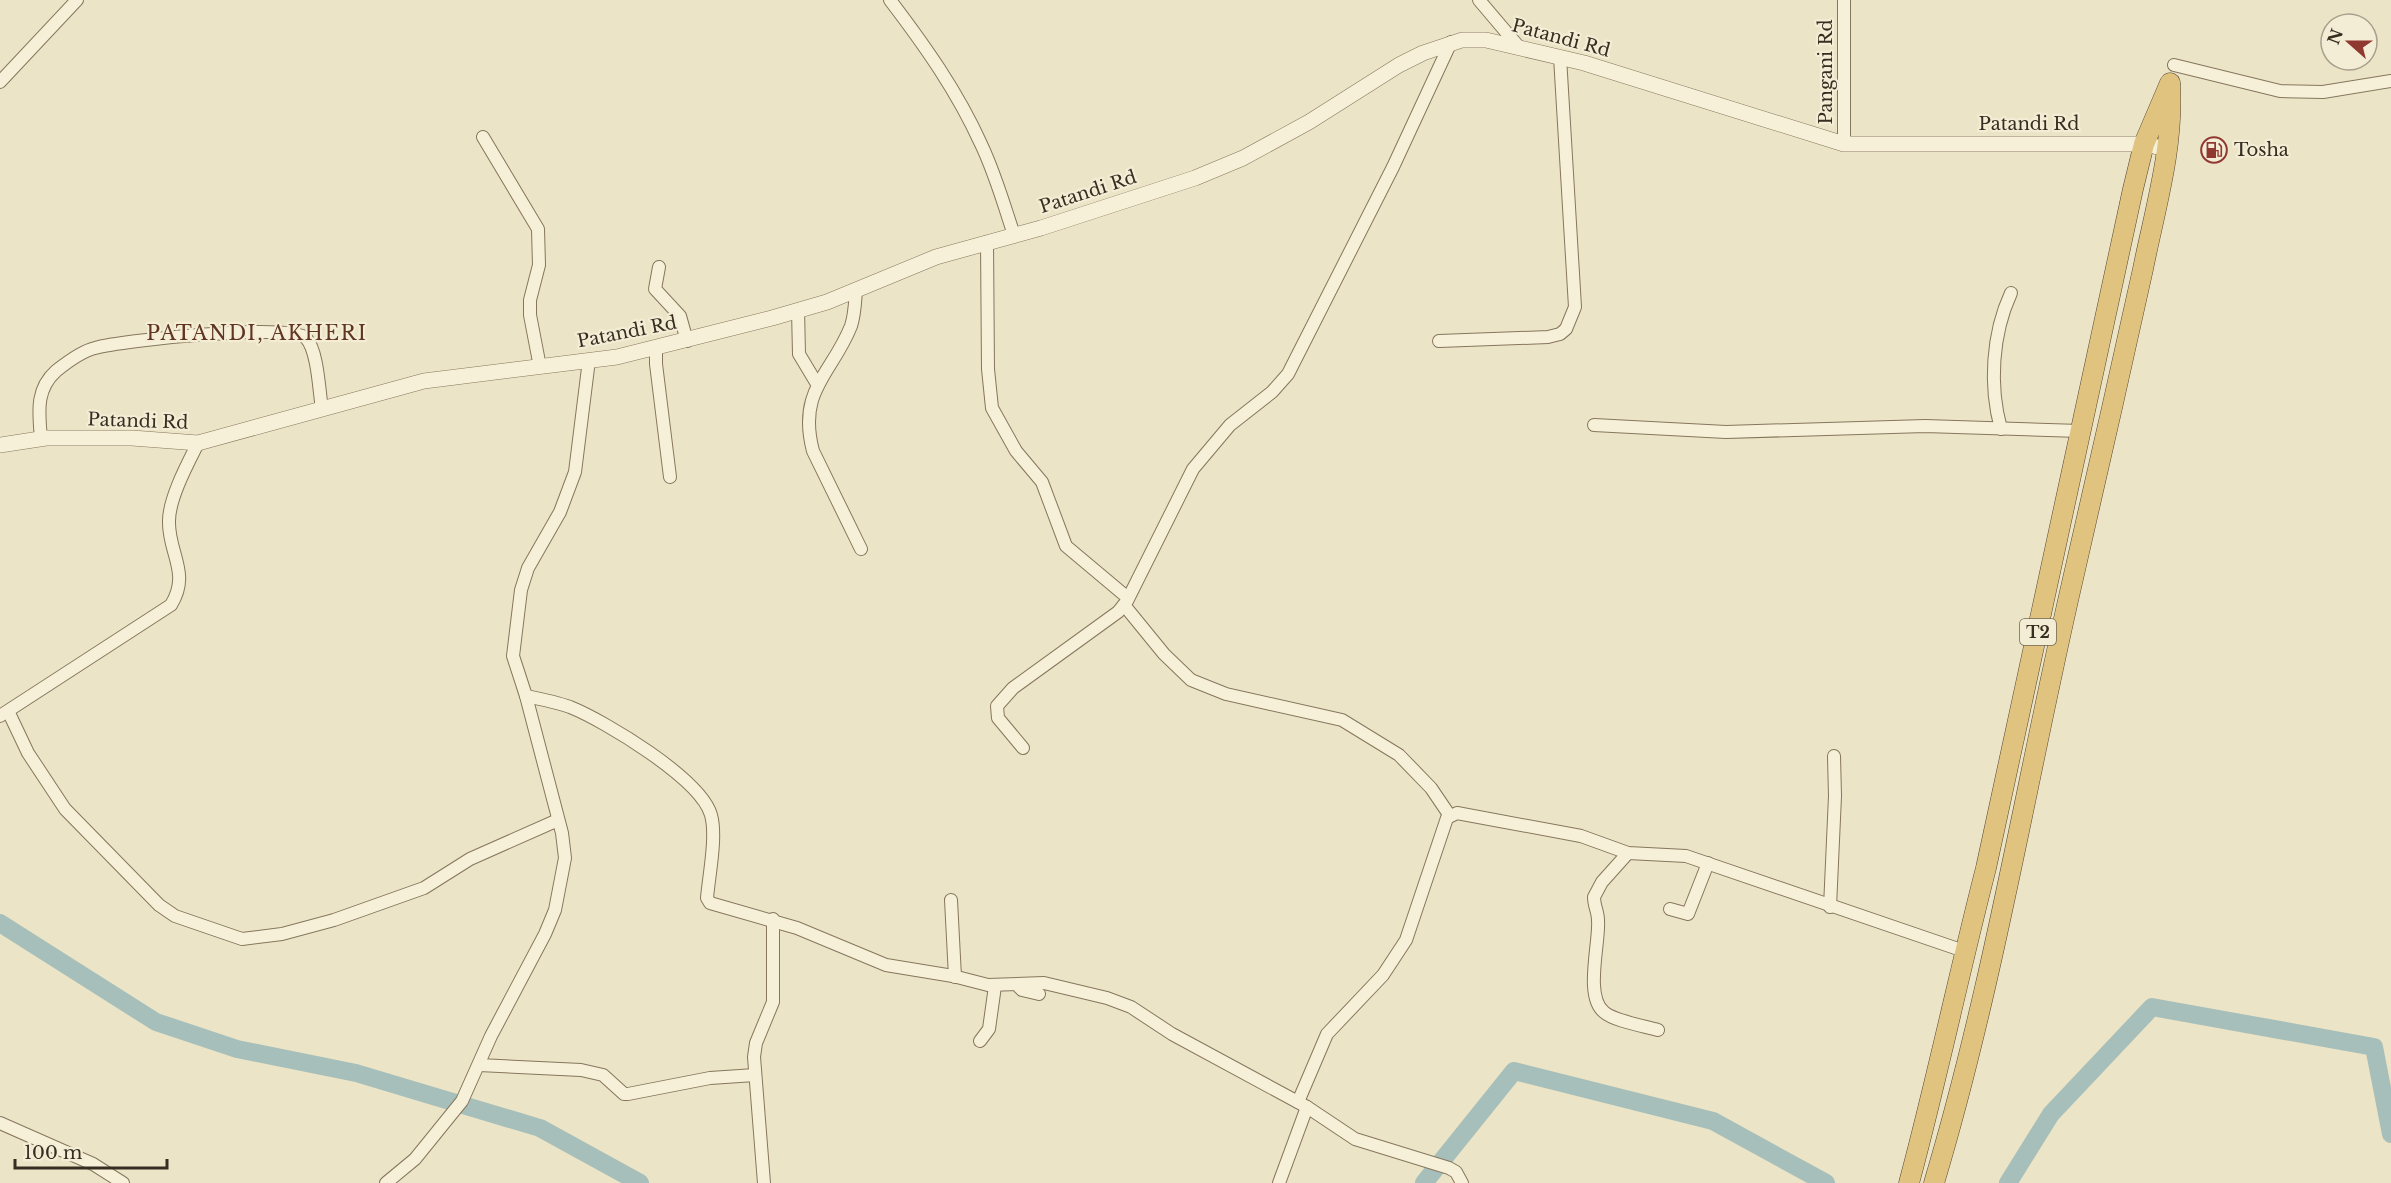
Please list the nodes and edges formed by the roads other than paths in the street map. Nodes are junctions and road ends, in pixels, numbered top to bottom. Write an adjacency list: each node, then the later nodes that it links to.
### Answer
1 (77, 0): 10 (street)
2 (890, 0): 15 (street)
3 (1479, 0): 6 (street)
4 (1844, 0): 12 (street, Pangani Rd)
5 (1451, 42): 6 (street, Patandi Rd); 15 (street, Patandi Rd); 38 (street)
6 (1518, 46): 7 (street, Patandi Rd)
7 (1560, 57): 12 (street, Patandi Rd); 22 (street)
8 (2174, 65): 9 (street)
9 (2391, 81)
10 (0, 82)
11 (483, 137): 25 (street)
12 (1844, 144): 13 (street, Patandi Rd)
13 (2144, 144): 14 (street, Patandi Rd); 14 (highway, T2); 30 (highway, T2)
14 (2167, 149): 37 (highway, T2)
15 (1014, 235): 16 (street, Patandi Rd)
16 (987, 242): 18 (street, Patandi Rd); 38 (street)
17 (659, 267): 21 (street)
18 (856, 290): 20 (street, Patandi Rd); 26 (street)
19 (2011, 293): 29 (street)
20 (798, 310): 21 (street, Patandi Rd); 26 (street)
21 (687, 341): 23 (street, Patandi Rd)
22 (1439, 341)
23 (656, 348): 24 (street, Patandi Rd); 34 (street)
24 (589, 360): 25 (street, Patandi Rd); 41 (street)
25 (540, 367): 27 (street, Patandi Rd)
26 (816, 384): 35 (street)
27 (322, 409): 31 (street); 32 (street, Patandi Rd)
28 (1594, 424): 29 (street)
29 (2001, 429): 30 (street)
30 (2080, 431): 36 (highway, T2)
31 (41, 439): 32 (street, Patandi Rd); 33 (street, Patandi Rd)
32 (198, 443): 42 (street)
33 (0, 445)
34 (670, 477)
35 (861, 549)
36 (2049, 580): 37 (highway); 39 (highway, T2)
37 (2072, 584): 40 (highway, T2)
38 (1126, 601): 43 (street); 45 (street)
39 (2033, 652): 40 (highway); 53 (highway, T2)
40 (2055, 655): 70 (highway, T2)
41 (526, 696): 46 (street); 52 (street)
42 (4, 715): 46 (street)
43 (1023, 748)
44 (1834, 756): 50 (street)
45 (1450, 816): 47 (street); 62 (street)
46 (558, 820): 60 (street)
47 (1628, 853): 48 (street); 58 (street)
48 (1708, 863): 50 (street); 51 (street)
49 (951, 900): 54 (street)
50 (1830, 907): 53 (street)
51 (1670, 909)
52 (773, 919): 54 (street); 61 (street)
53 (1964, 951): 69 (highway, T2)
54 (955, 977): 55 (street)
55 (995, 986): 56 (street); 59 (street)
56 (1018, 986): 57 (street); 62 (street)
57 (1039, 994)
58 (1658, 1030)
59 (980, 1041)
60 (479, 1065): 61 (street); 65 (street)
61 (755, 1075): 66 (street)
62 (1302, 1104): 67 (street); 68 (street)
63 (0, 1123): 64 (street)
64 (123, 1183)
65 (386, 1183)
66 (764, 1183)
67 (1279, 1183)
68 (1462, 1183)
69 (1909, 1183)
70 (1934, 1183)

